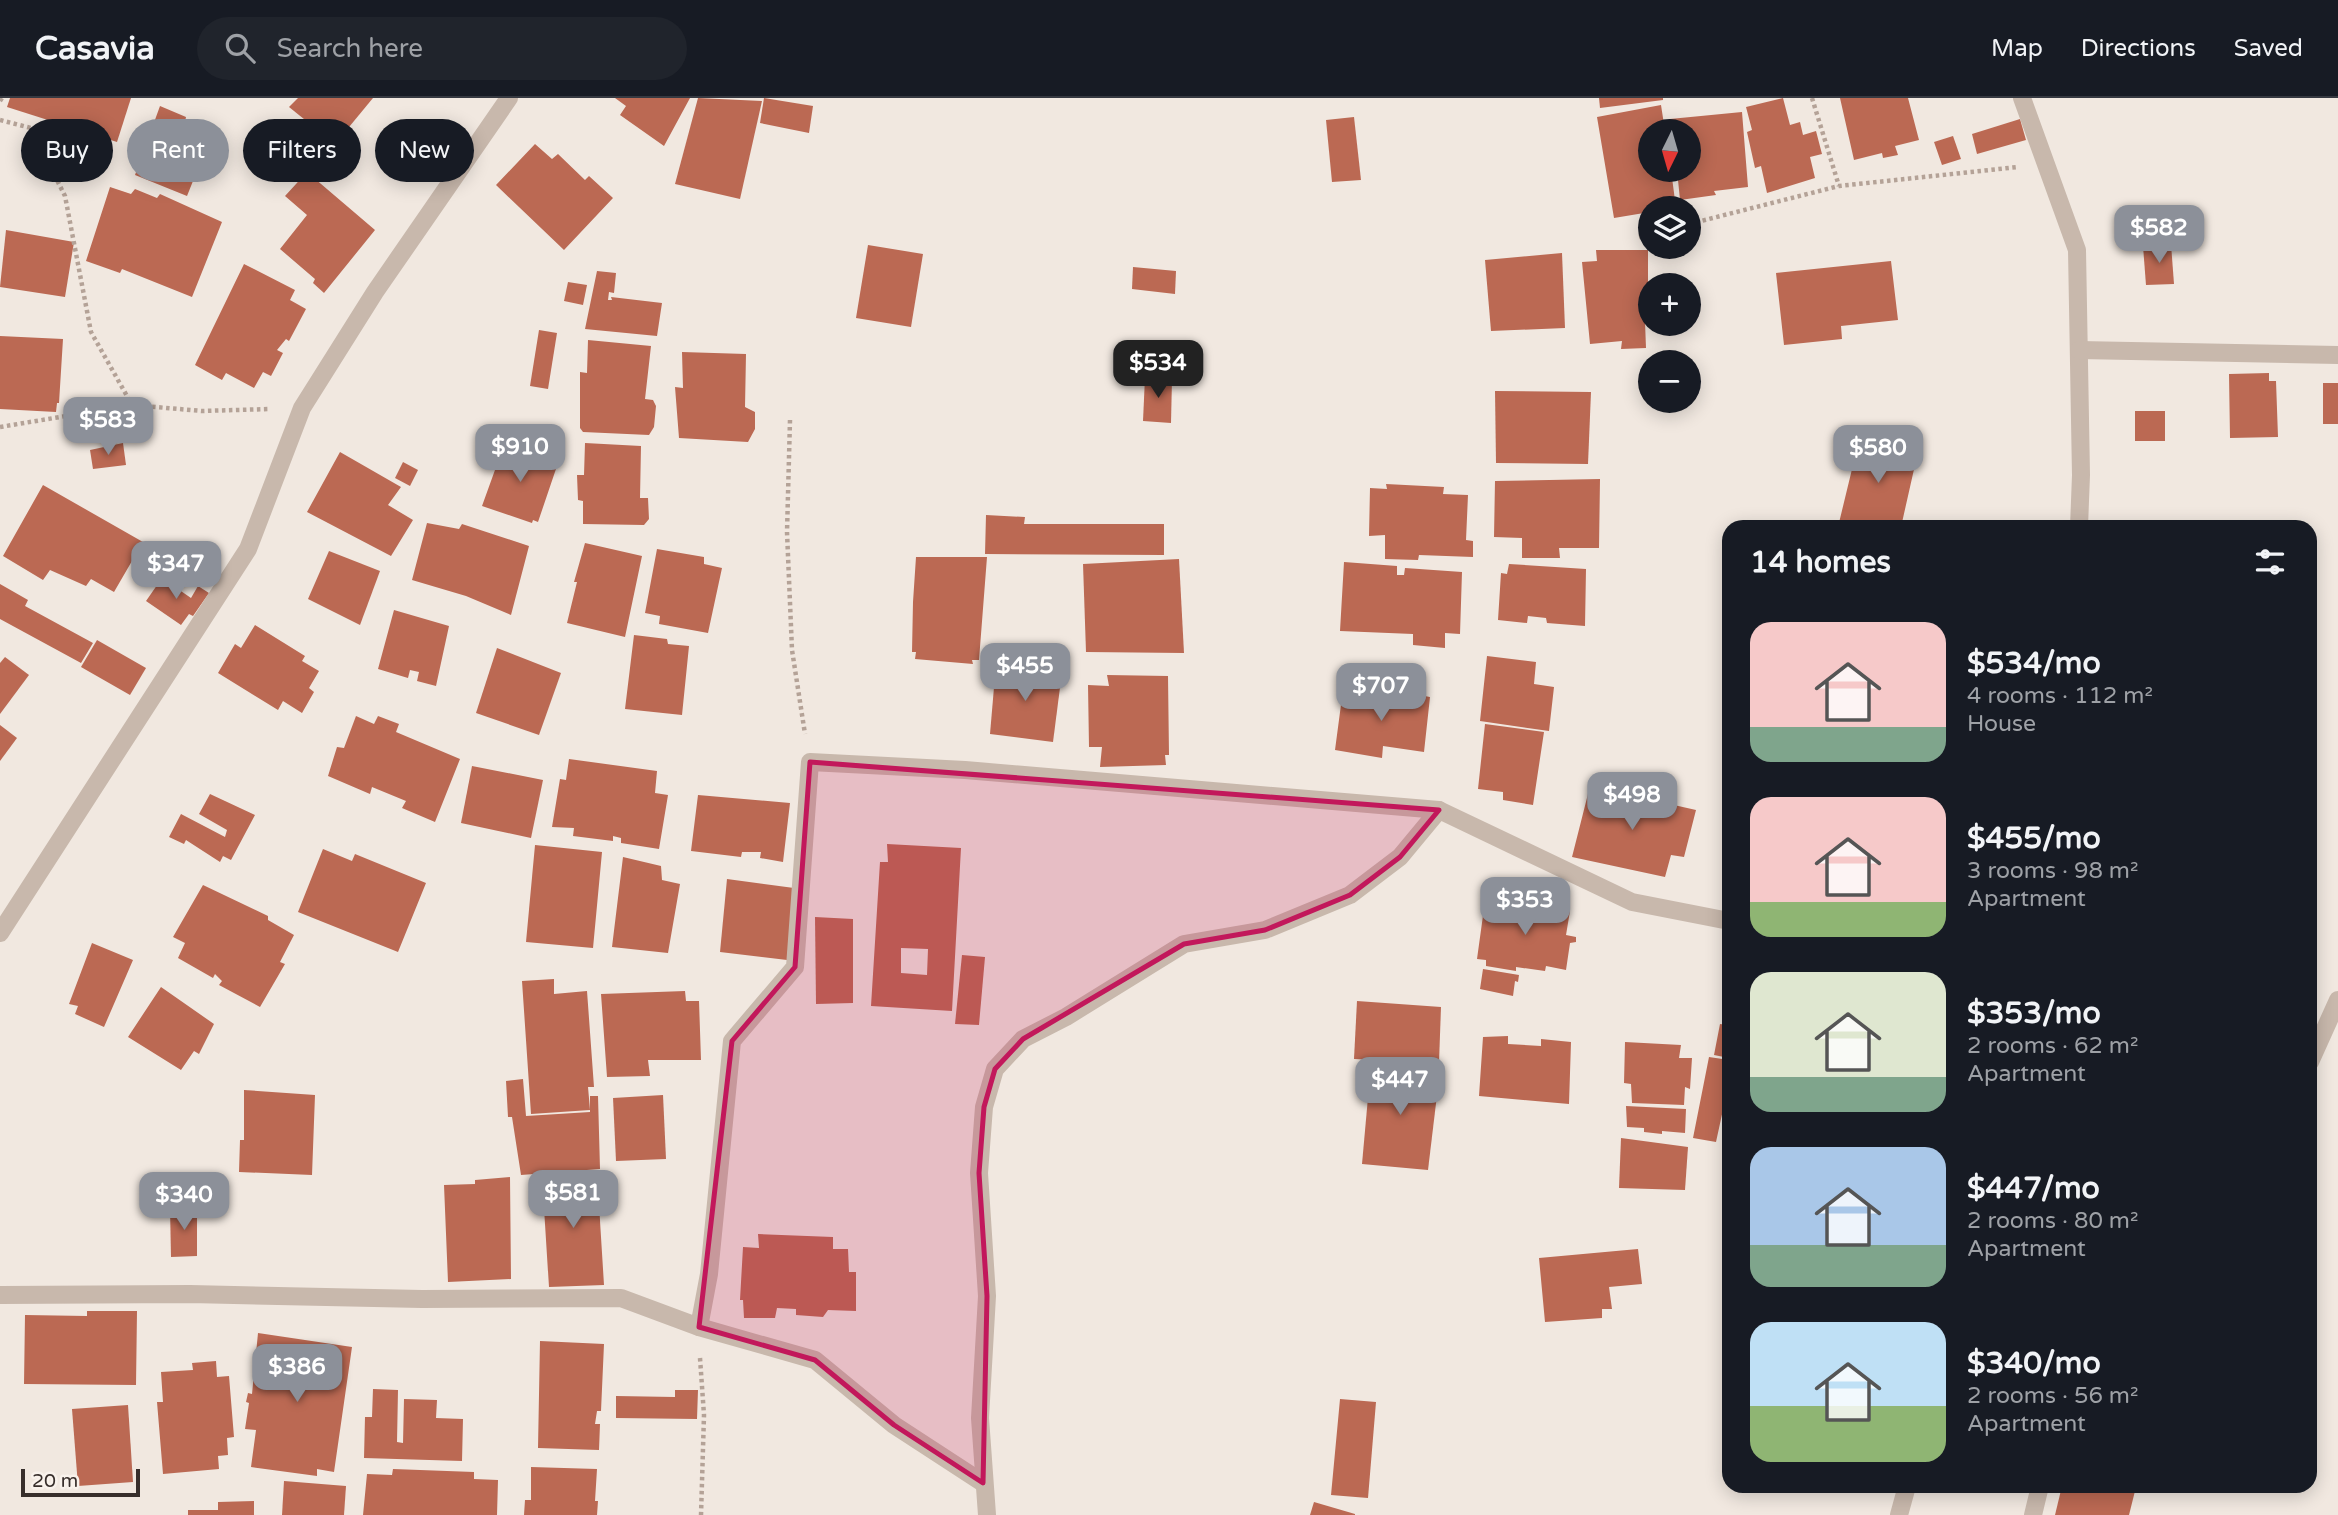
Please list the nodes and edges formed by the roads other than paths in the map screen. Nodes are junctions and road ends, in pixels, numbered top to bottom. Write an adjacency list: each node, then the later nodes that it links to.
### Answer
1 (509, 98): 8 (street)
2 (2022, 98): 3 (street)
3 (2079, 350): 4 (street); 5 (street)
4 (2338, 355)
5 (2079, 520)
6 (1439, 810): 7 (street); 12 (street); 13 (street)
7 (1722, 920)
8 (0, 933)
9 (2338, 1000): 10 (street)
10 (2317, 1046)
11 (0, 1295): 12 (street)
12 (699, 1327): 13 (street)
13 (983, 1483): 16 (street)
14 (1905, 1493): 17 (street)
15 (2038, 1493): 18 (street)
16 (987, 1515)
17 (1899, 1515)
18 (2033, 1515)

